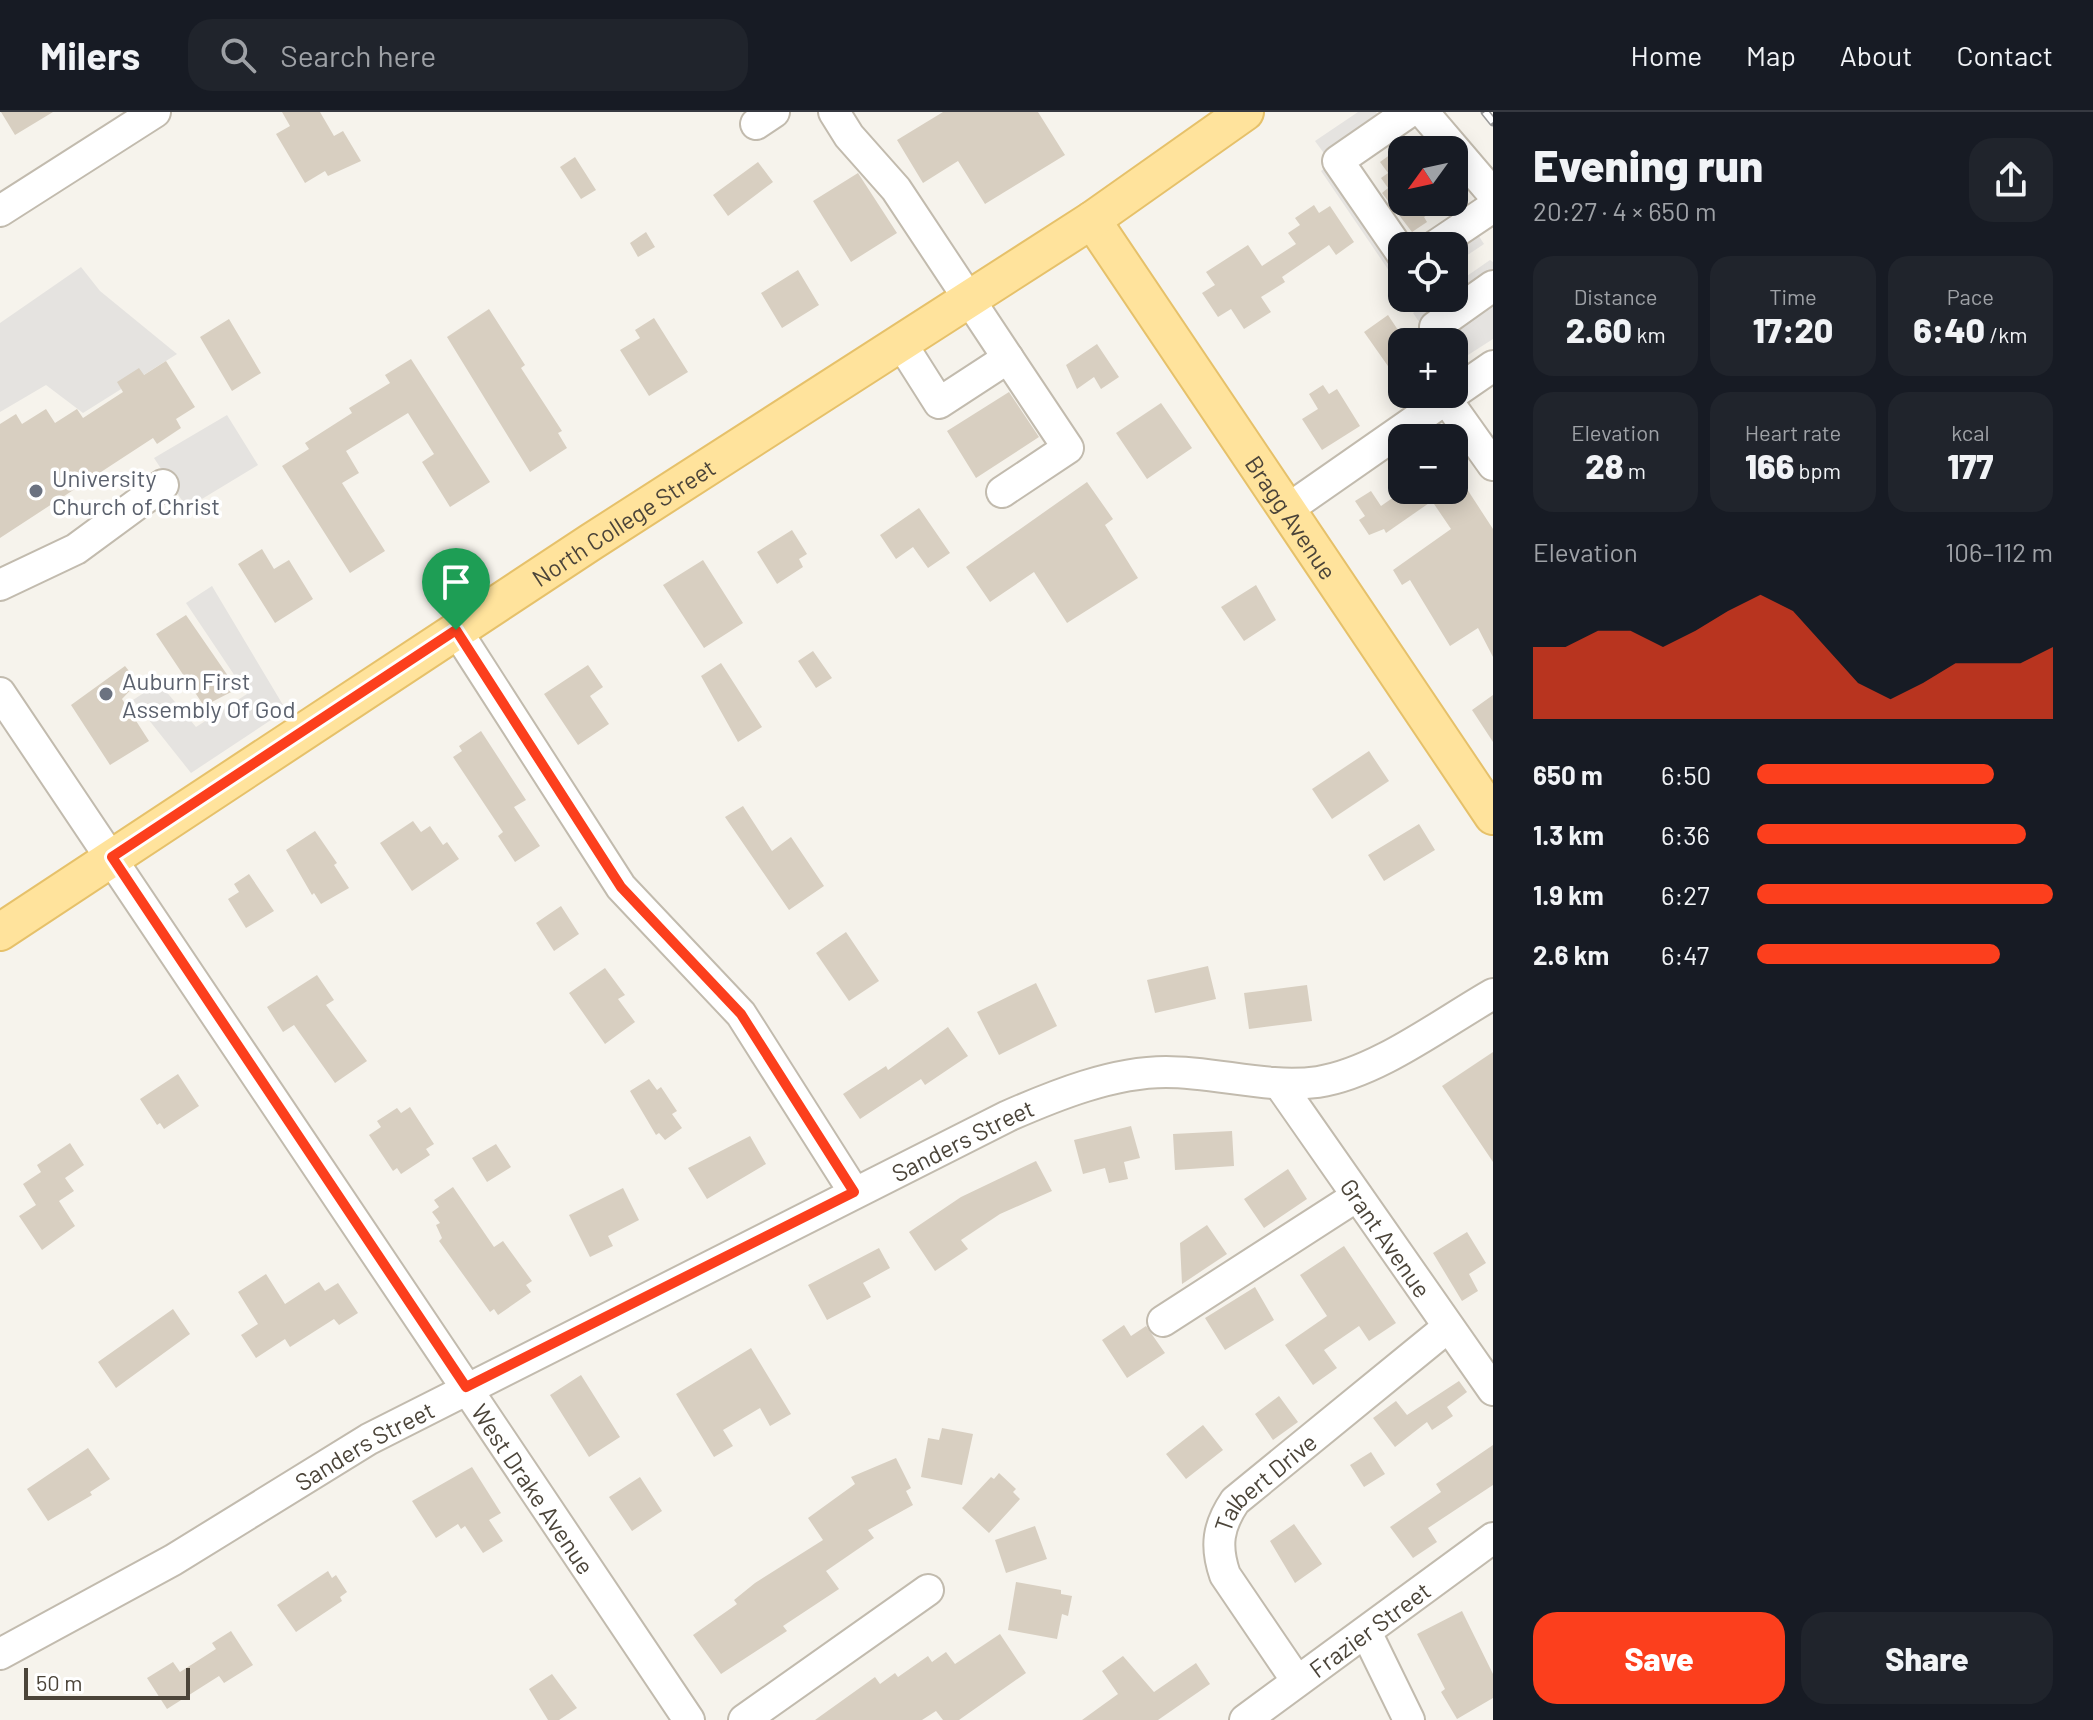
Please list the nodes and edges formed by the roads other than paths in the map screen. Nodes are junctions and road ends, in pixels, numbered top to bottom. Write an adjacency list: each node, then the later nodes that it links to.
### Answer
1 (155, 112): 6 (street)
2 (834, 112): 12 (street)
3 (1245, 112): 8 (main road, North College Street)
4 (1409, 112): 10 (street)
5 (1423, 112): 7 (street)
6 (0, 211)
7 (1490, 212): 9 (street)
8 (1092, 220): 12 (main road, North College Street); 23 (main road, Bragg Avenue)
9 (1458, 232)
10 (1388, 234)
11 (1493, 286): 13 (street)
12 (969, 299): 14 (main road, North College Street); 15 (street)
13 (1435, 327)
14 (901, 343): 15 (street); 25 (main road, North College Street)
15 (1008, 358): 22 (street)
16 (1493, 366): 17 (street)
17 (1468, 383)
18 (1432, 408): 23 (street)
19 (1459, 408): 20 (street)
20 (1493, 465)
21 (163, 485): 24 (street)
22 (1002, 492)
23 (1288, 509): 27 (main road, Bragg Avenue)
24 (0, 585)
25 (456, 630): 28 (main road, North College Street); 32 (street)
26 (0, 693): 28 (street, West Drake Avenue)
27 (1493, 816)
28 (112, 857): 29 (main road, North College Street); 36 (street, West Drake Avenue)
29 (0, 932)
30 (1493, 994): 31 (street, Sanders Street)
31 (1280, 1085): 32 (street, Sanders Street); 33 (street, Grant Avenue)
32 (854, 1192): 36 (street, Sanders Street)
33 (1357, 1196): 34 (street); 35 (street, Grant Avenue)
34 (1163, 1321)
35 (1448, 1327): 37 (street, Grant Avenue); 42 (street, Talbert Drive)
36 (466, 1387): 41 (street, Sanders Street); 43 (street, West Drake Avenue)
37 (1493, 1390)
38 (1493, 1538): 40 (street, Frazier Street)
39 (928, 1590): 44 (street)
40 (1366, 1632): 42 (street, Frazier Street); 46 (street)
41 (0, 1654)
42 (1297, 1681): 45 (street, Frazier Street)
43 (689, 1720)
44 (744, 1720)
45 (1245, 1720)
46 (1409, 1720)

